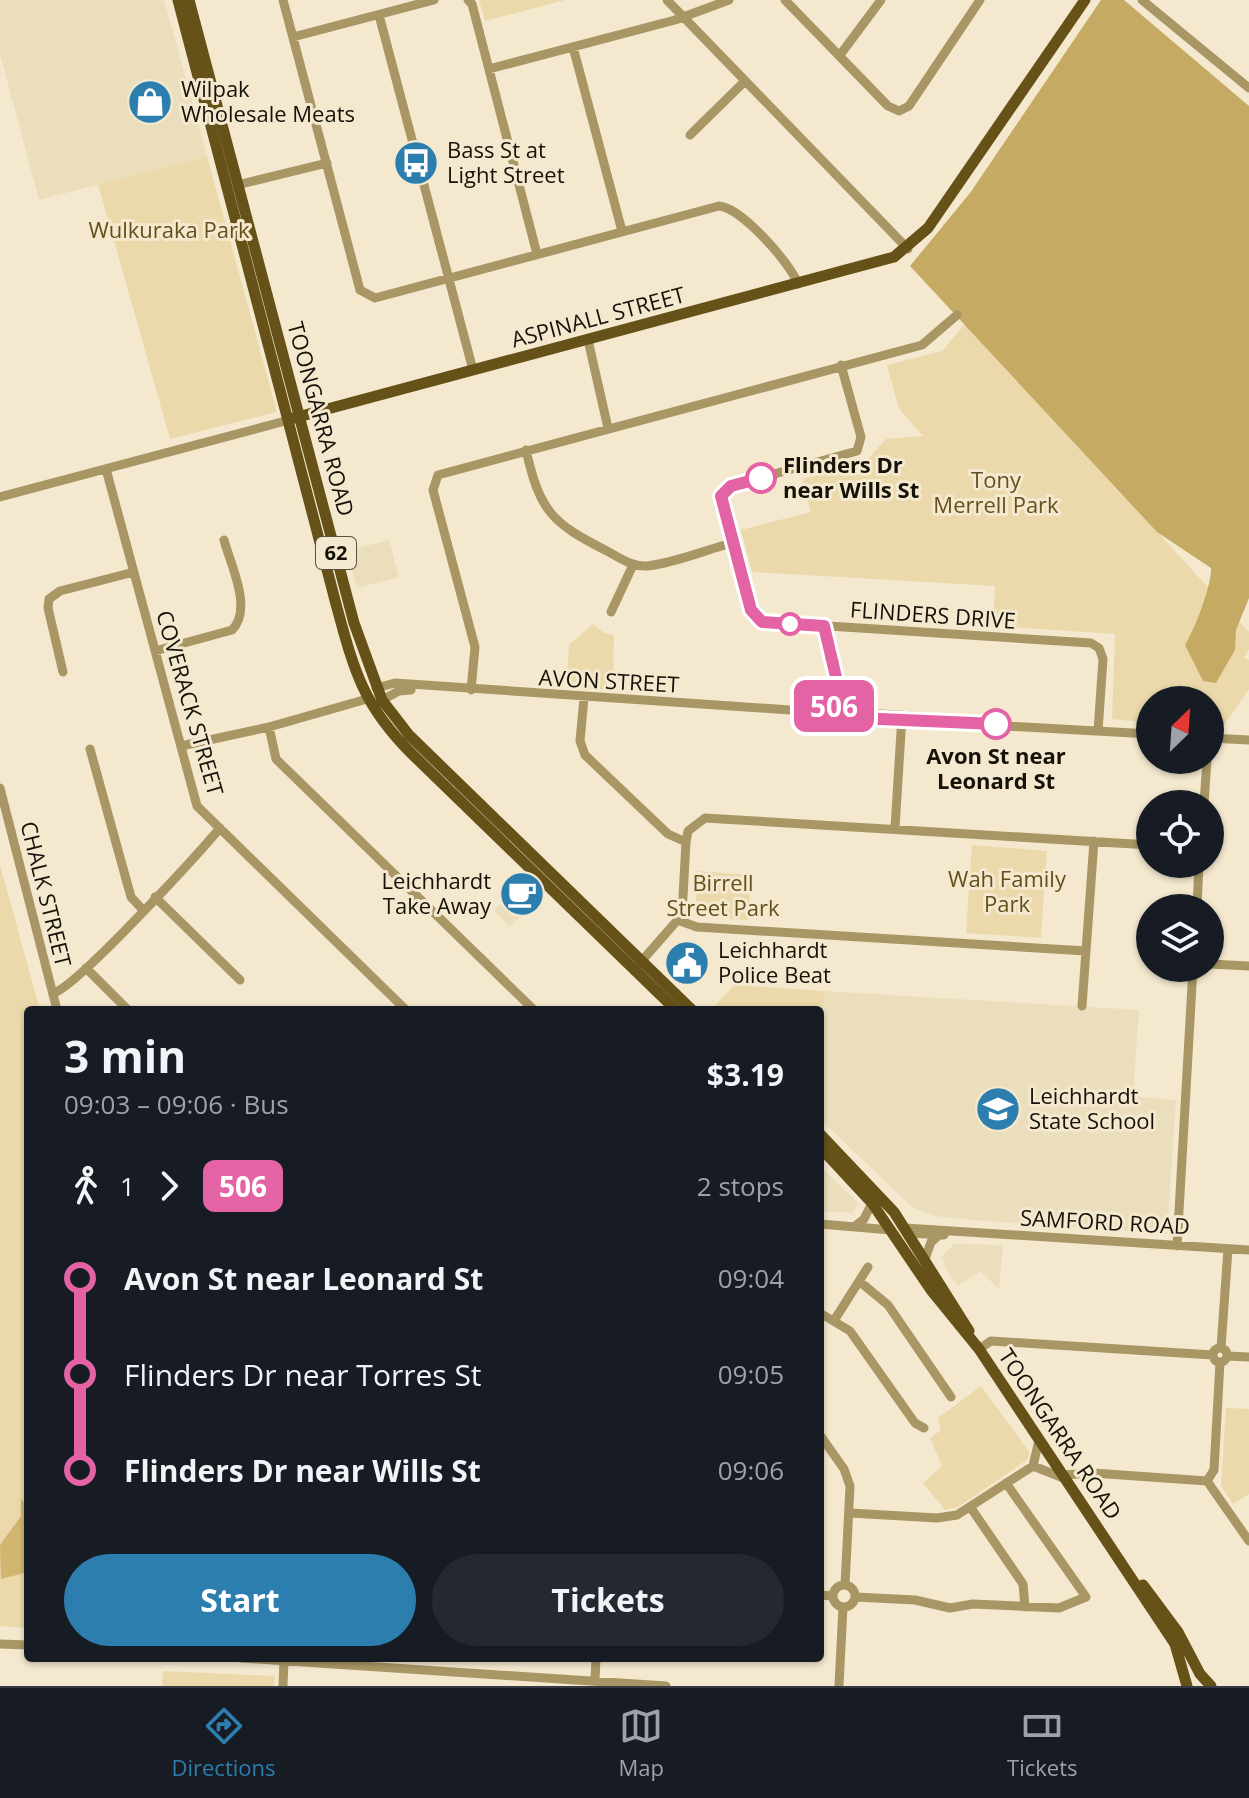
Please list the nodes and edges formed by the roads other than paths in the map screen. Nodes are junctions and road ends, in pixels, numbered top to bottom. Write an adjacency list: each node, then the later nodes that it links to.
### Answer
1 (178, 0): 33 (main road, TOONGARRA ROAD / 62)
2 (189, 0): 23 (main road, TOONGARRA ROAD / 62)
3 (283, 0): 15 (street)
4 (434, 0): 13 (street)
5 (468, 0): 18 (street)
6 (667, 0): 14 (street)
7 (729, 0): 14 (street)
8 (785, 0): 17 (street)
9 (881, 0): 17 (street)
10 (980, 0): 17 (street)
11 (1085, 0): 25 (main road, ASPINALL STREET)
12 (1142, 0): 20 (street)
13 (379, 15): 15 (street); 27 (street)
14 (683, 17): 16 (street); 19 (street)
15 (293, 37): 22 (street)
16 (573, 47): 18 (street); 24 (street)
17 (840, 55)
18 (489, 69): 26 (street)
19 (745, 81): 21 (street); 25 (street)
20 (1248, 85)
21 (690, 135)
22 (327, 163): 23 (street); 27 (street)
23 (237, 185): 33 (main road, TOONGARRA ROAD / 62)
24 (622, 231): 26 (street); 28 (street)
25 (908, 249): 28 (main road, ASPINALL STREET)
26 (537, 254): 27 (street)
27 (451, 277): 32 (street)
28 (798, 284): 30 (main road, ASPINALL STREET)
29 (957, 315): 31 (street)
30 (588, 340): 32 (main road, ASPINALL STREET); 34 (street)
31 (841, 365): 34 (street); 39 (street, FLINDERS DRIVE)
32 (473, 370): 33 (main road, ASPINALL STREET)
33 (295, 418): 36 (street, ASPINALL STREET); 46 (main road, TOONGARRA ROAD / 62); 50 (main road, TOONGARRA ROAD / 62)
34 (608, 428): 35 (street)
35 (526, 450): 40 (street); 48 (street)
36 (106, 469): 37 (street, ASPINALL STREET); 41 (street, COVERACK STREET)
37 (0, 497)
38 (224, 540): 44 (street)
39 (732, 543): 40 (street); 43 (street, FLINDERS DRIVE)
40 (633, 565): 42 (street)
41 (134, 572): 44 (street, COVERACK STREET); 45 (street)
42 (611, 612)
43 (824, 626): 52 (street); 55 (street, FLINDERS DRIVE)
44 (155, 651): 59 (street, COVERACK STREET)
45 (63, 672)
46 (376, 688): 47 (street, AVON STREET); 50 (main road); 51 (main road, TOONGARRA ROAD / 62)
47 (427, 688): 48 (street, AVON STREET); 51 (street, AVON STREET)
48 (471, 690): 49 (street, AVON STREET)
49 (584, 698): 52 (street, AVON STREET); 65 (street)
50 (367, 699): 51 (main road); 54 (street); 71 (main road, TOONGARRA ROAD / 62)
51 (382, 700): 71 (main road, TOONGARRA ROAD / 62)
52 (833, 713): 53 (street, AVON STREET)
53 (902, 718): 55 (street, AVON STREET); 63 (street)
54 (269, 727): 59 (street); 81 (street)
55 (1098, 731): 56 (street, AVON STREET)
56 (1136, 733)
57 (1224, 739): 58 (street)
58 (1249, 740)
59 (181, 746): 62 (street, COVERACK STREET)
60 (90, 749): 68 (street)
61 (0, 788): 77 (street, CHALK STREET)
62 (220, 828): 67 (street); 80 (street, COVERACK STREET)
63 (895, 828): 64 (street); 65 (street)
64 (1094, 841): 66 (street); 70 (street)
65 (686, 842): 69 (street)
66 (1136, 844)
67 (155, 897): 68 (street); 75 (street)
68 (142, 909): 74 (street)
69 (680, 921): 70 (street); 71 (street)
70 (1086, 951): 84 (street)
71 (638, 965): 82 (main road, TOONGARRA ROAD / 62); 83 (main road, TOONGARRA ROAD / 62)
72 (1224, 965): 73 (street)
73 (1249, 966)
74 (86, 968): 77 (street); 79 (street)
75 (240, 980)
76 (1192, 982): 94 (street)
77 (53, 993): 78 (street, CHALK STREET)
78 (56, 1006)
79 (124, 1006)
80 (402, 1006)
81 (530, 1006)
82 (673, 1006)
83 (687, 1006)
84 (1082, 1006)
85 (824, 1138): 91 (main road, TOONGARRA ROAD)
86 (824, 1151): 87 (main road, TOONGARRA ROAD)
87 (872, 1203): 89 (street); 90 (main road, TOONGARRA ROAD)
88 (824, 1224): 89 (street, SAMFORD ROAD)
89 (854, 1227): 90 (street, SAMFORD ROAD)
90 (891, 1230): 91 (main road, SAMFORD ROAD); 102 (main road, TOONGARRA ROAD)
91 (907, 1230): 92 (street, SAMFORD ROAD); 93 (street, SAMFORD ROAD); 97 (main road, TOONGARRA ROAD)
92 (959, 1233): 93 (street, SAMFORD ROAD); 94 (street, SAMFORD ROAD)
93 (939, 1235): 97 (street)
94 (1177, 1246): 95 (street, SAMFORD ROAD)
95 (1228, 1249): 96 (street, SAMFORD ROAD); 103 (street)
96 (1249, 1250)
97 (925, 1259): 102 (main road, TOONGARRA ROAD)
98 (868, 1267): 99 (street)
99 (859, 1281): 101 (street); 105 (street)
100 (824, 1315): 101 (street)
101 (835, 1319): 106 (street)
102 (975, 1344): 103 (street); 107 (main road, TOONGARRA ROAD)
103 (1220, 1355): 104 (street); 112 (street)
104 (1249, 1357)
105 (951, 1397)
106 (924, 1428)
107 (1039, 1440): 109 (street); 111 (main road, TOONGARRA ROAD)
108 (824, 1441): 116 (street)
109 (1033, 1466): 111 (street); 113 (street)
110 (1083, 1474): 111 (street); 112 (street); 114 (street)
111 (1064, 1477): 114 (main road, TOONGARRA ROAD)
112 (1207, 1481): 117 (street)
113 (1006, 1483): 115 (street); 124 (street)
114 (1075, 1492): 118 (main road, TOONGARRA ROAD)
115 (971, 1508): 116 (street); 124 (street)
116 (850, 1513): 119 (street)
117 (1249, 1541)
118 (1115, 1550): 134 (main road, TOONGARRA ROAD); 136 (main road, TOONGARRA ROAD)
119 (845, 1585): 121 (street); 122 (street)
120 (824, 1595): 121 (street)
121 (833, 1596): 123 (street)
122 (855, 1597): 123 (street); 124 (street)
123 (843, 1607): 133 (street)
124 (1025, 1607)
125 (0, 1644): 126 (street)
126 (24, 1645)
127 (284, 1662): 131 (street)
128 (300, 1662): 130 (street)
129 (596, 1662): 130 (street)
130 (595, 1681): 132 (street)
131 (283, 1686)
132 (666, 1686)
133 (839, 1686)
134 (1187, 1686)
135 (1196, 1686): 136 (main road)
136 (1210, 1686)

